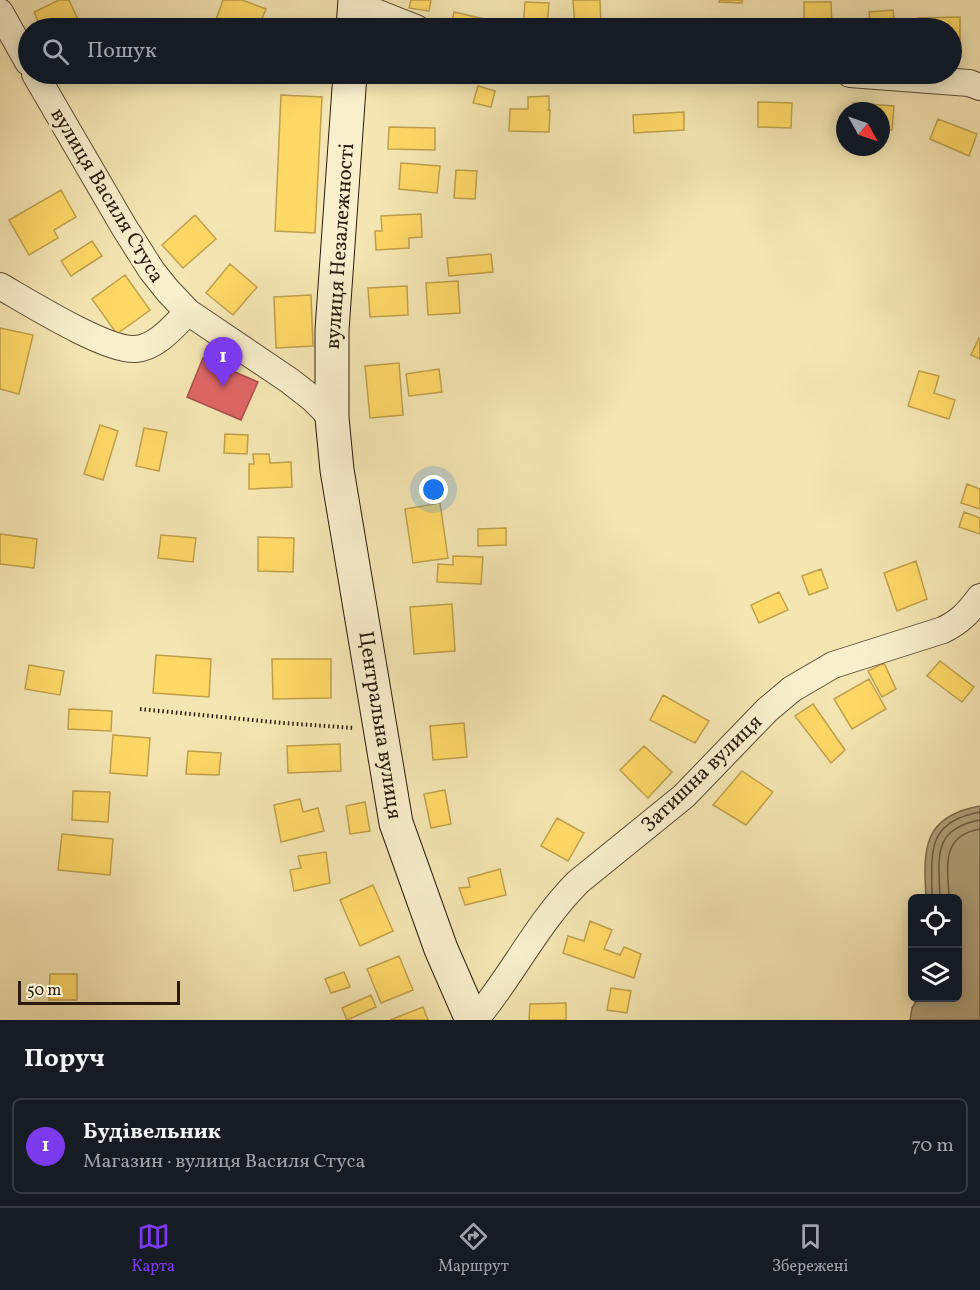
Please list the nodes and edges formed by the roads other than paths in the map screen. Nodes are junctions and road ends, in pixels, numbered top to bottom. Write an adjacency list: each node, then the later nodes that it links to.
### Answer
1 (354, 11): 3 (street)
2 (0, 12): 4 (street)
3 (380, 18)
4 (18, 44)
5 (962, 82): 8 (street)
6 (41, 84): 10 (street, вулиця Василя Стуса)
7 (349, 84): 11 (street, вулиця Незалежності)
8 (980, 87)
9 (0, 286): 10 (street)
10 (188, 312): 11 (street, вулиця Василя Стуса)
11 (332, 418): 13 (street, Центральна вулиця)
12 (980, 597): 13 (street, Затишна вулиця)
13 (474, 1020)

